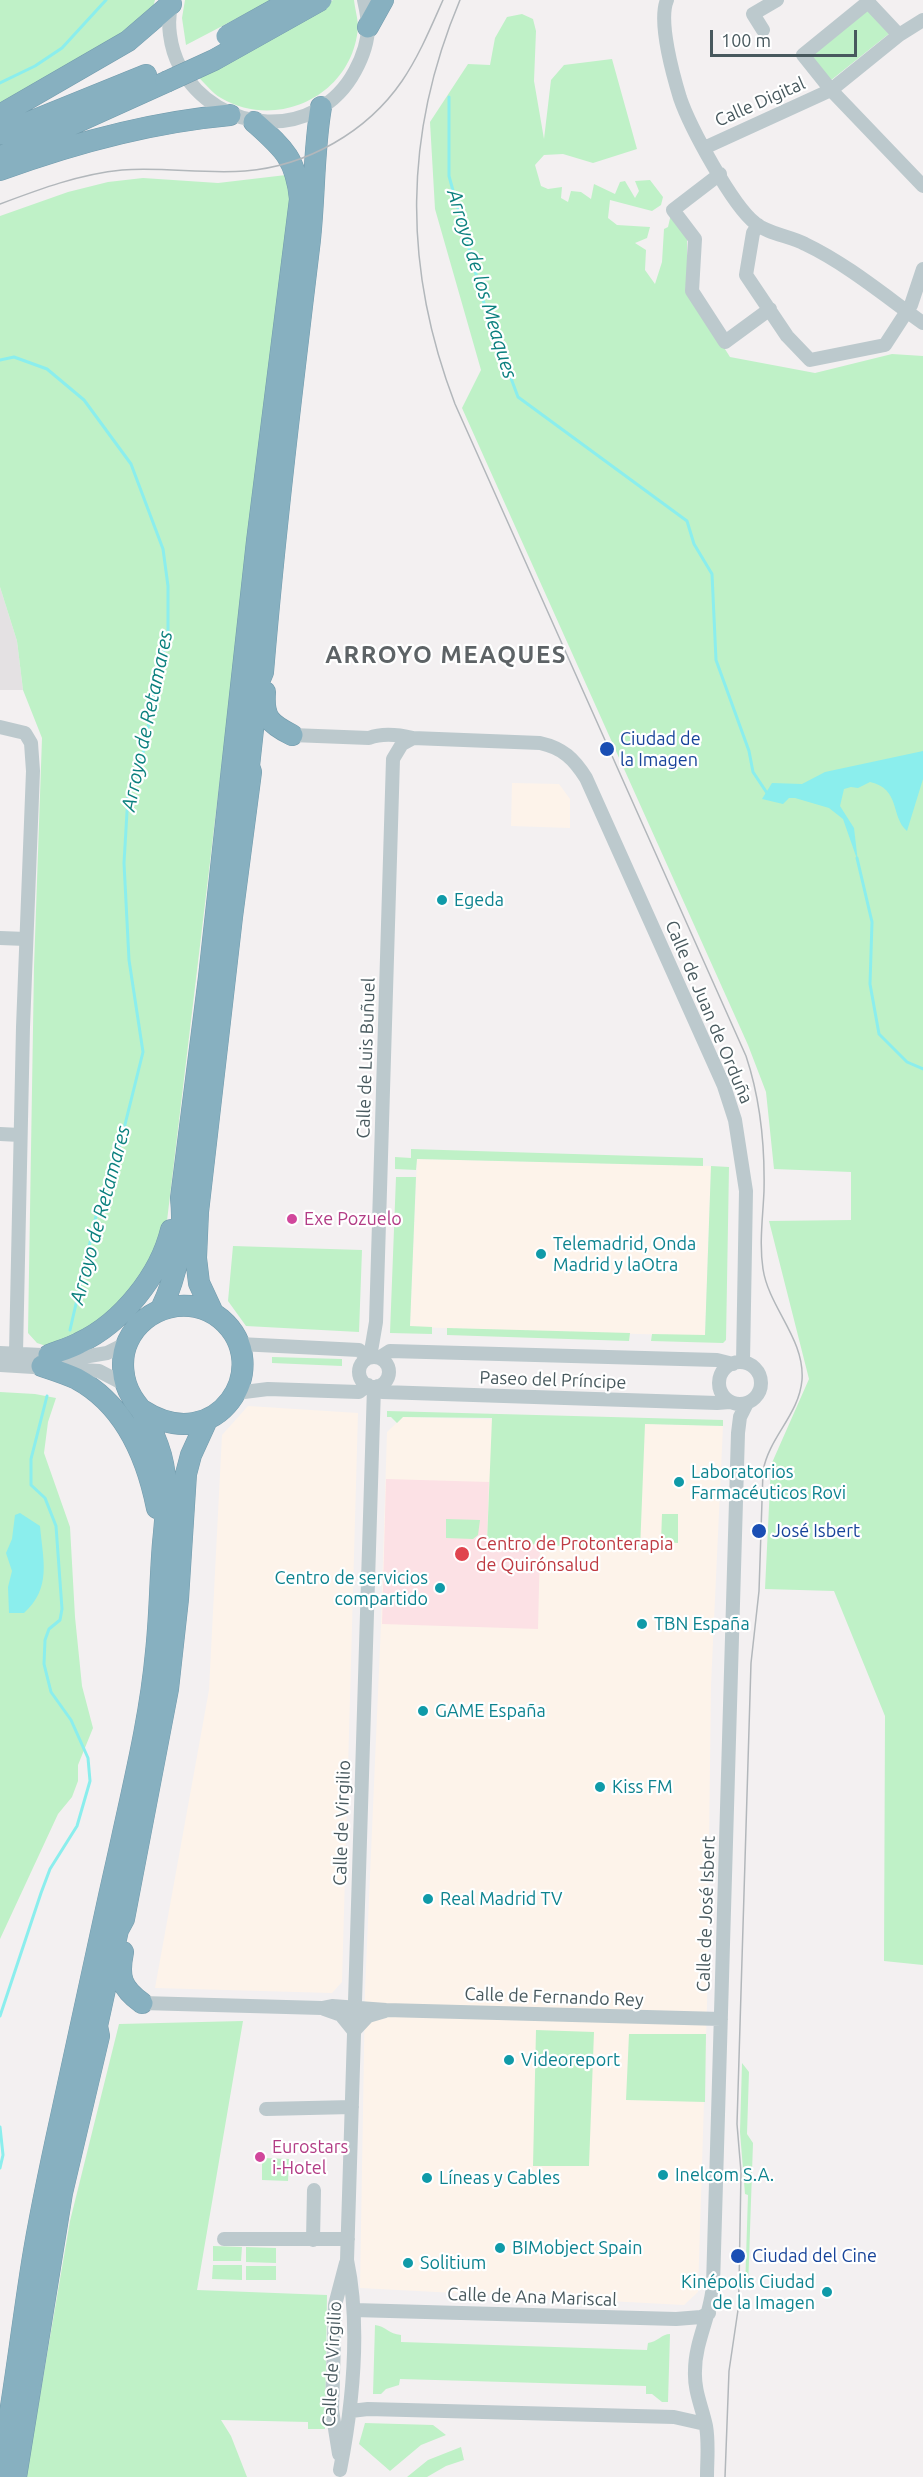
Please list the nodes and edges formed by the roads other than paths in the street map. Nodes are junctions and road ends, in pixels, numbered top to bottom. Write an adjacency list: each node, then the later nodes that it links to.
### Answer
1 (292, 0): 12 (highway, bridge)
2 (321, 0): 12 (highway, bridge)
3 (364, 0): 9 (street)
4 (383, 0): 9 (highway)
5 (667, 0): 19 (street)
6 (777, 0): 10 (street)
7 (171, 2): 15 (highway); 16 (street)
8 (923, 20): 11 (street, Calle Digital)
9 (368, 27): 14 (street)
10 (763, 30)
11 (899, 35): 13 (street, Calle Digital); 13 (street, Calle Digital)
12 (164, 75): 18 (highway); 20 (highway)
13 (831, 90): 19 (street, Calle Digital); 23 (street)
14 (321, 107): 17 (street); 29 (highway)
15 (0, 115)
16 (230, 115): 17 (street); 21 (highway)
17 (254, 122): 40 (highway)
18 (0, 134)
19 (704, 148): 22 (street)
20 (0, 157)
21 (0, 170)
22 (720, 174): 24 (street); 26 (street)
23 (923, 186)
24 (758, 225): 26 (street); 27 (street)
25 (923, 268): 27 (street)
26 (770, 309): 27 (street)
27 (907, 311): 28 (street)
28 (923, 323)
29 (263, 672): 31 (highway); 35 (highway)
30 (0, 727): 37 (street)
31 (292, 735): 32 (street); 35 (highway)
32 (369, 738): 33 (street); 34 (street)
33 (413, 738): 34 (street); 49 (street, Calle de Juan de Orduña)
34 (393, 759): 47 (street, Calle de Luis Buñuel)
35 (251, 772): 42 (highway)
36 (0, 938): 37 (street)
37 (26, 939): 39 (street)
38 (0, 1134): 39 (street)
39 (20, 1135): 46 (street)
40 (182, 1198): 41 (highway); 48 (highway)
41 (160, 1309): 42 (highway); 43 (highway)
42 (213, 1313): 44 (highway)
43 (127, 1343): 48 (street); 51 (highway)
44 (239, 1344): 47 (street); 53 (highway)
45 (0, 1353): 46 (street)
46 (16, 1353): 48 (street)
47 (372, 1358): 49 (street, Paseo del Príncipe); 52 (street); 52 (street)
48 (45, 1360): 50 (street); 51 (street); 58 (highway)
49 (738, 1363): 54 (street); 55 (street)
50 (0, 1365)
51 (126, 1385): 56 (highway)
52 (373, 1386): 53 (street, Paseo del Príncipe); 54 (street, Paseo del Príncipe); 61 (street, Calle de Virgilio)
53 (236, 1392): 57 (highway)
54 (730, 1402): 55 (street)
55 (747, 1403): 64 (street, Calle de José Isbert)
56 (142, 1410): 57 (highway); 58 (highway)
57 (207, 1420): 59 (highway)
58 (163, 1542): 78 (highway)
59 (124, 1920): 60 (highway); 66 (highway)
60 (142, 2003): 62 (street, Calle de Fernando Rey); 66 (highway)
61 (355, 2007): 62 (street, Calle de Fernando Rey); 63 (street, Calle de Fernando Rey); 65 (street, Calle de Virgilio)
62 (322, 2008): 65 (street, Calle de Fernando Rey)
63 (386, 2010): 64 (street, Calle de Fernando Rey); 65 (street)
64 (721, 2019): 75 (street, Calle de José Isbert)
65 (354, 2031): 67 (street, Calle de Virgilio)
66 (99, 2036): 80 (highway)
67 (352, 2107): 68 (street); 71 (street, Calle de Virgilio)
68 (272, 2109)
69 (314, 2190): 72 (street)
70 (224, 2239): 72 (street)
71 (348, 2239): 72 (street); 73 (street, Calle de Virgilio)
72 (313, 2240)
73 (347, 2260): 74 (street, Calle de Virgilio); 79 (street, Calle de Virgilio)
74 (354, 2310): 75 (street, Calle de Ana Mariscal); 76 (street, Calle de Virgilio)
75 (709, 2313): 77 (street, Calle de José Isbert)
76 (351, 2411): 77 (street); 79 (street, Calle de Virgilio)
77 (705, 2424): 81 (street, Calle de José Isbert)
78 (0, 2473)
79 (340, 2473)
80 (16, 2477)
81 (707, 2477)

